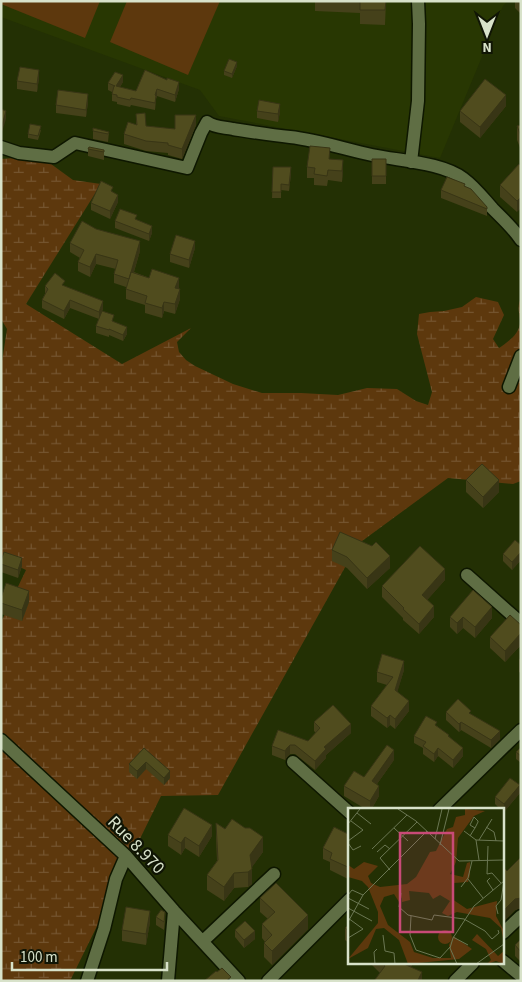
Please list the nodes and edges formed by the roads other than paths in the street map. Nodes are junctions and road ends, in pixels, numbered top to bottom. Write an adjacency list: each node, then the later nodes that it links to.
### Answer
1 (418, 1): 3 (street)
2 (1, 147): 3 (street)
3 (411, 162): 4 (street)
4 (521, 240)
5 (521, 356): 6 (street)
6 (510, 387)
7 (467, 575): 8 (street)
8 (521, 622)
9 (521, 730): 12 (street)
10 (1, 740): 14 (street, Rue 8.970)
11 (293, 762): 13 (street)
12 (441, 808)
13 (348, 811)
14 (126, 856): 17 (street, Rue 8.970); 24 (street)
15 (274, 874): 20 (street)
16 (348, 901): 27 (street)
17 (174, 911): 20 (street, Rue 8.970); 25 (street)
18 (521, 916): 19 (street)
19 (504, 932)
20 (203, 941): 26 (street, Rue 8.970)
21 (504, 962): 23 (street)
22 (472, 964): 28 (street)
23 (521, 976)
24 (87, 981)
25 (168, 981)
26 (239, 981)
27 (268, 981)
28 (456, 981)

